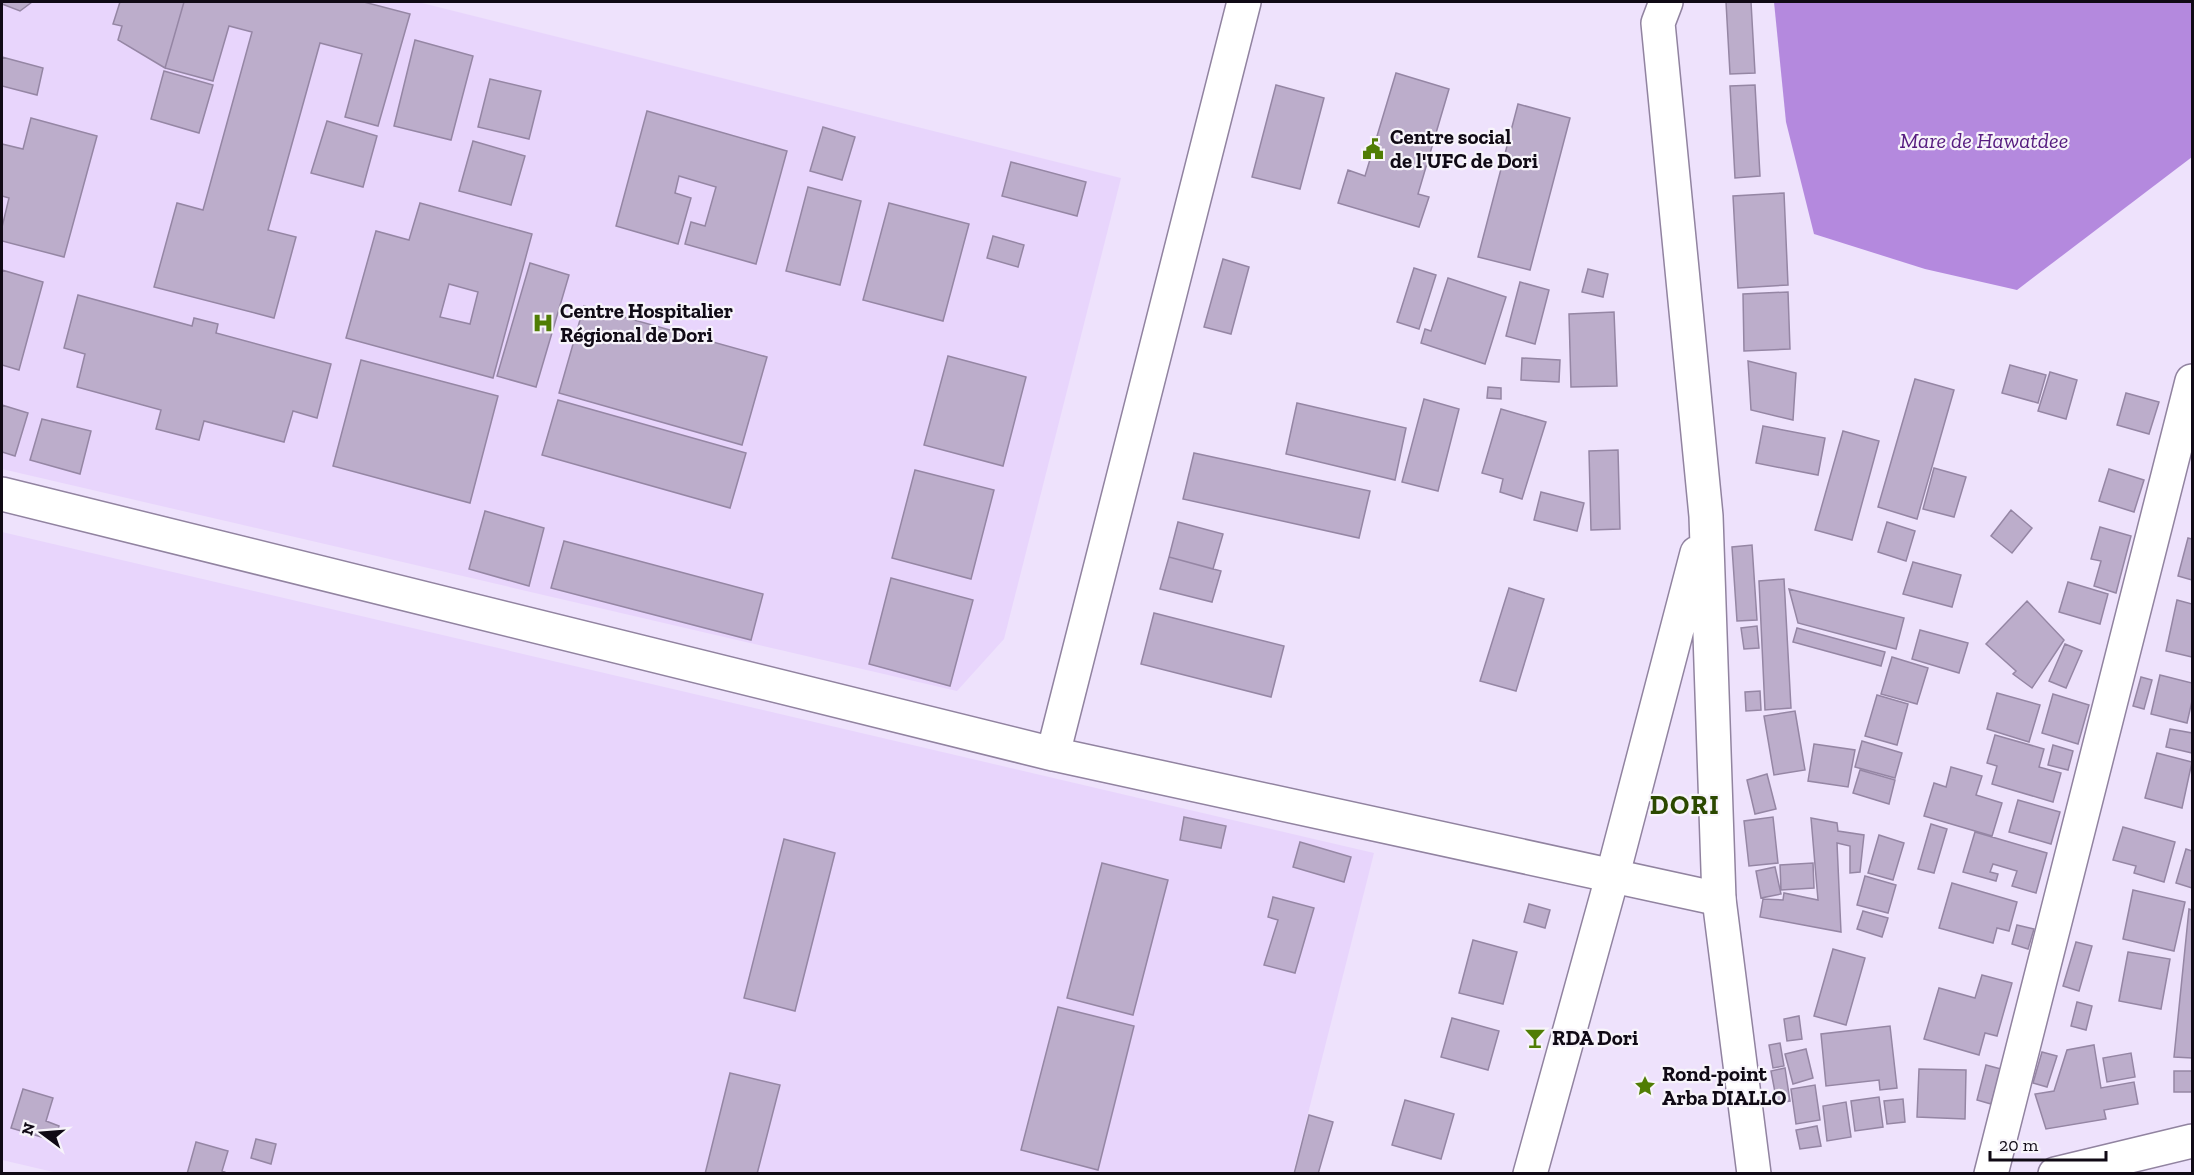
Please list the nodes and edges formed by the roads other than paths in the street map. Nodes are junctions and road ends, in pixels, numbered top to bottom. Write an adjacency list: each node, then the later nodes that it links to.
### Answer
1 (1244, 2): 6 (street)
2 (1666, 2): 5 (street)
3 (2193, 381): 12 (street)
4 (2, 494): 6 (street)
5 (1706, 516): 7 (street); 8 (street)
6 (1053, 754): 7 (street)
7 (1613, 874): 8 (street); 10 (street)
8 (1719, 899): 11 (street)
9 (2193, 1141): 13 (street)
10 (1530, 1173)
11 (1754, 1173)
12 (1992, 1173)
13 (2055, 1173)

